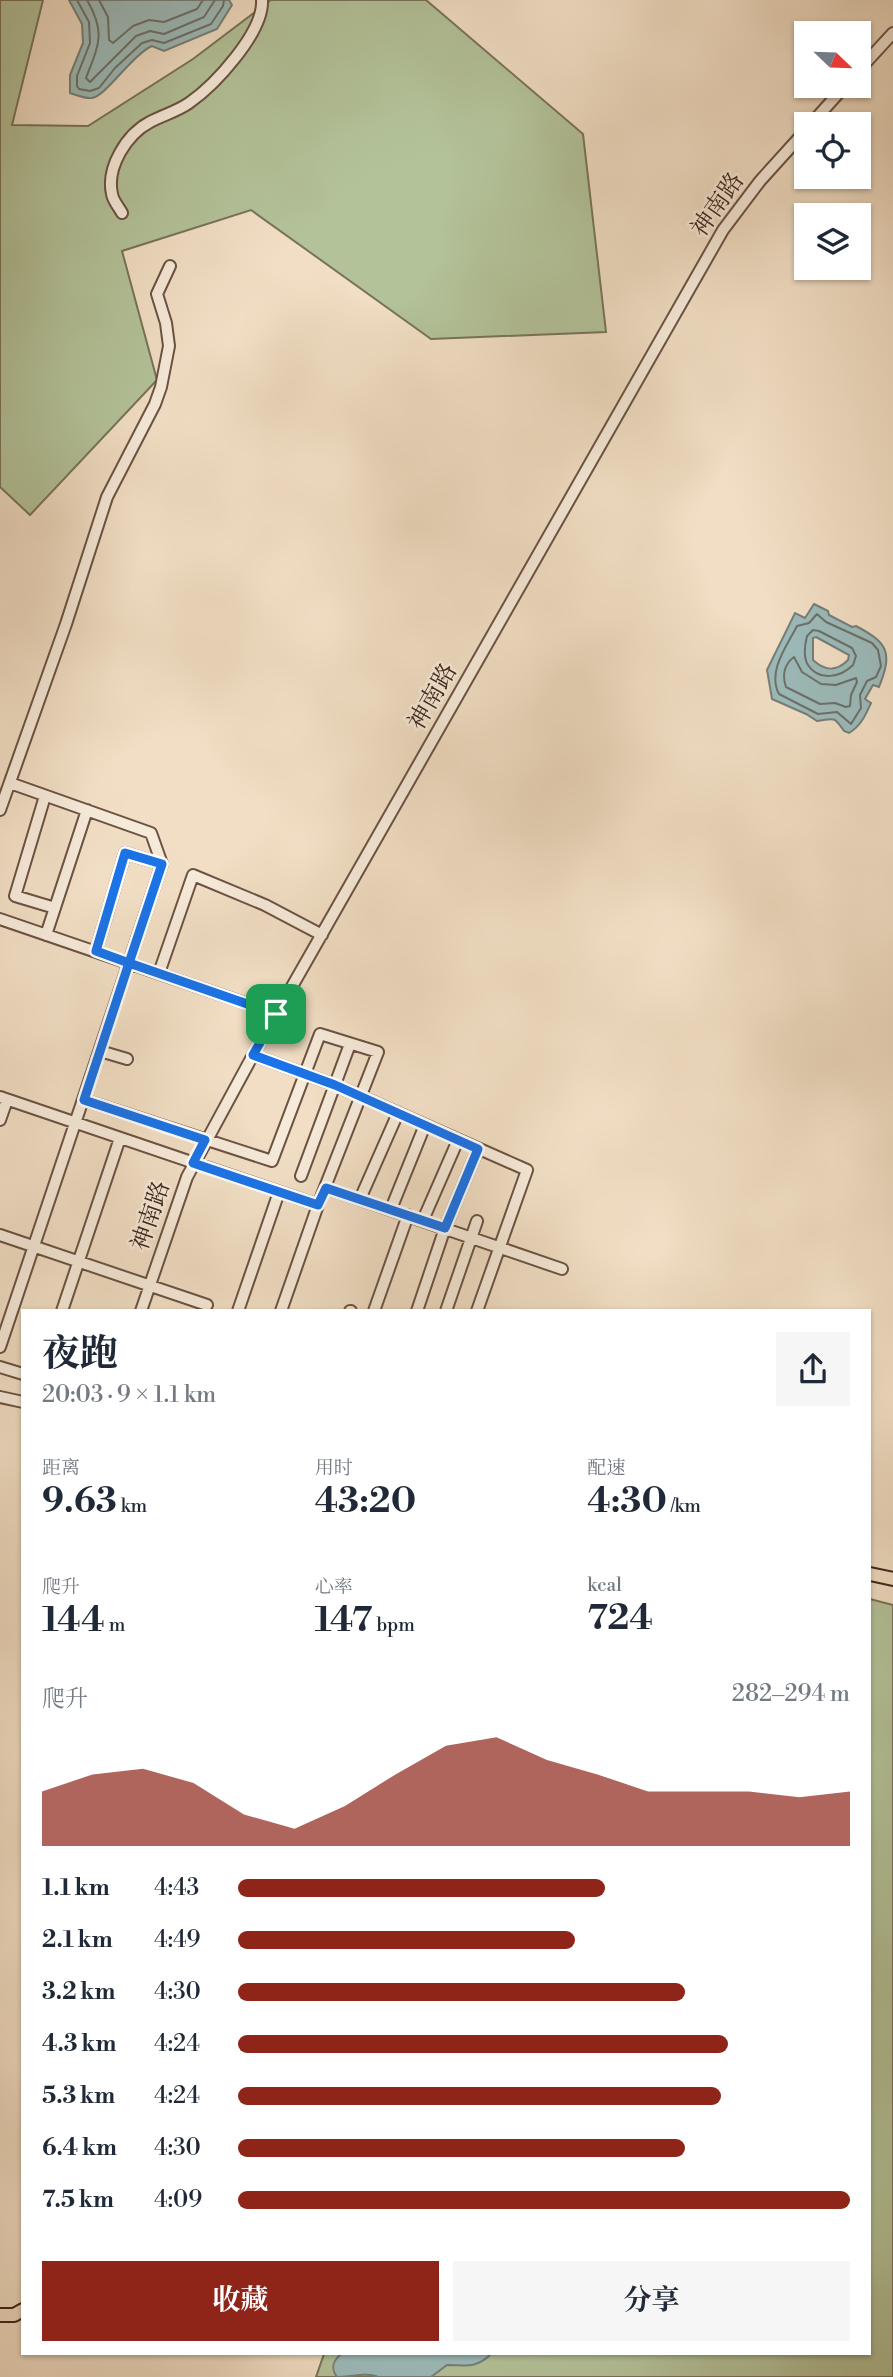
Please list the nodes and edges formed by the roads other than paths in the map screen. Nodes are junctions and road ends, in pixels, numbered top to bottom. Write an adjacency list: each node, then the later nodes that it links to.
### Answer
1 (262, 0): 7 (street)
2 (893, 33): 3 (street)
3 (872, 56)
4 (834, 98): 5 (street)
5 (822, 112)
6 (794, 144): 17 (street, 神南路)
7 (122, 213)
8 (170, 266): 9 (street)
9 (10, 783): 10 (street); 11 (street)
10 (45, 796): 12 (street); 14 (street)
11 (0, 810)
12 (86, 810): 13 (street); 14 (street)
13 (162, 864): 18 (street); 19 (street)
14 (55, 908): 16 (street)
15 (0, 919): 16 (street)
16 (46, 934): 18 (street)
17 (322, 935): 20 (street); 21 (street, 神南路)
18 (96, 951): 19 (street)
19 (129, 963): 20 (street); 23 (street)
20 (159, 973): 21 (street)
21 (276, 1014): 24 (street, 神南路)
22 (350, 1044): 26 (street); 27 (street); 28 (street)
23 (100, 1051): 25 (street); 30 (street)
24 (253, 1055): 26 (street); 36 (street, 神南路)
25 (127, 1059)
26 (305, 1073): 27 (street); 36 (street)
27 (335, 1085): 28 (street); 40 (street)
28 (362, 1097): 31 (street); 41 (street)
29 (4, 1098): 32 (street); 33 (street)
30 (84, 1100): 33 (street); 36 (street)
31 (398, 1113): 34 (street); 43 (street)
32 (0, 1121)
33 (76, 1123): 35 (street); 52 (street)
34 (425, 1125): 37 (street); 45 (street)
35 (120, 1138): 39 (street); 54 (street)
36 (205, 1140): 39 (street, 神南路)
37 (458, 1140): 38 (street); 47 (street)
38 (478, 1149): 49 (street); 53 (street)
39 (193, 1163): 42 (street); 56 (street, 神南路)
40 (301, 1175)
41 (326, 1188): 43 (street); 44 (street)
42 (279, 1192): 44 (street); 60 (street)
43 (360, 1199): 45 (street)
44 (318, 1205): 61 (street)
45 (391, 1209): 46 (street)
46 (408, 1215): 47 (street); 62 (street)
47 (423, 1220): 49 (street)
48 (477, 1221): 51 (street)
49 (445, 1228): 51 (street); 63 (street)
50 (0, 1235): 52 (street)
51 (472, 1237): 53 (street); 64 (street)
52 (34, 1246): 54 (street); 66 (street)
53 (500, 1247): 55 (street); 65 (street)
54 (79, 1261): 56 (street); 58 (street)
55 (562, 1269)
56 (149, 1285): 57 (street); 59 (street, 神南路)
57 (207, 1305)
58 (63, 1309)
59 (142, 1309)
60 (239, 1309)
61 (282, 1309)
62 (375, 1309)
63 (418, 1309)
64 (447, 1309)
65 (478, 1309)
66 (0, 1347)
67 (0, 1367): 68 (street)
68 (21, 1373)
69 (0, 1397): 70 (street)
70 (21, 1402)
71 (871, 1574): 72 (main road)
72 (893, 1579)
73 (21, 2311): 74 (main road)
74 (0, 2315)

